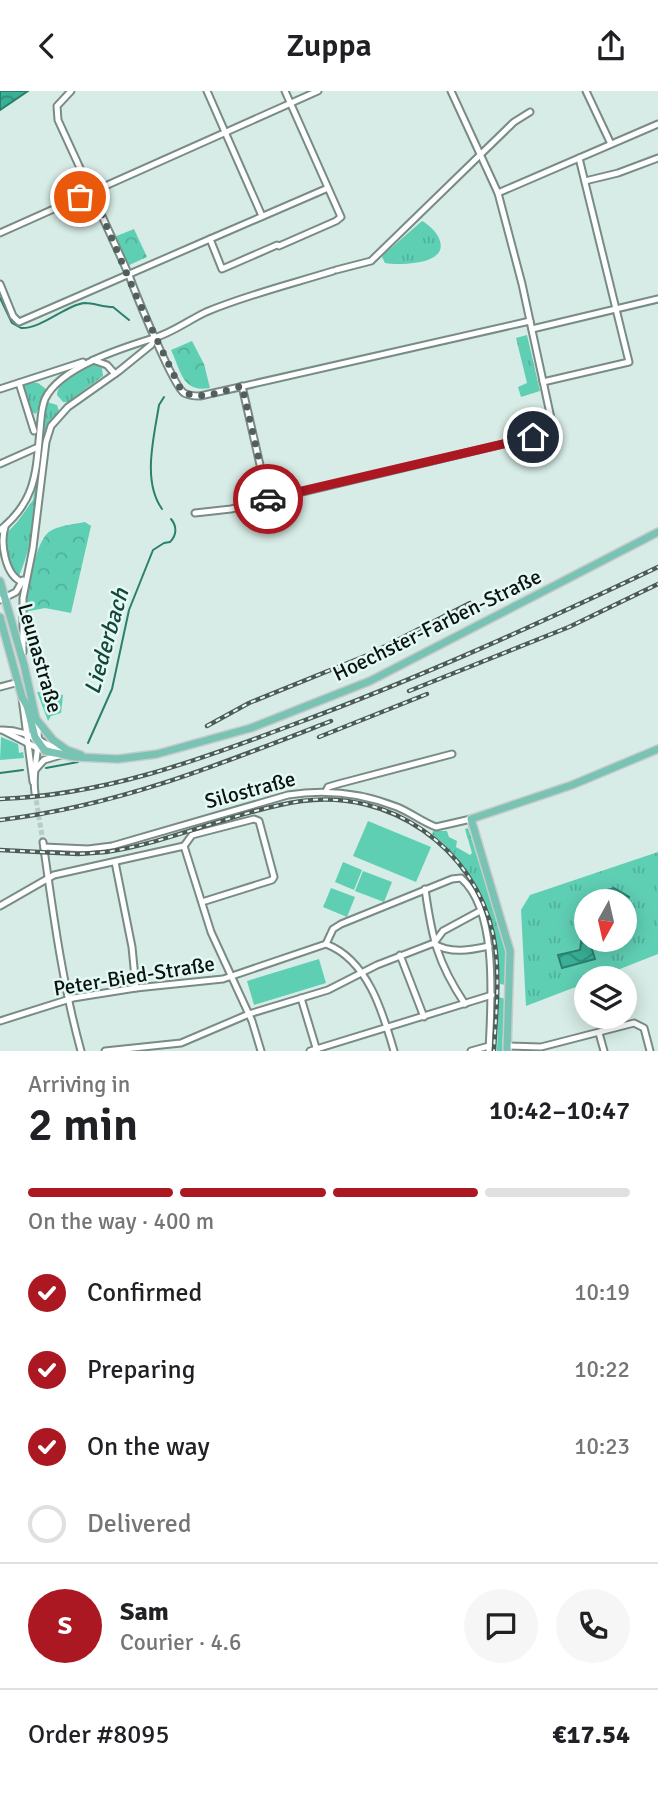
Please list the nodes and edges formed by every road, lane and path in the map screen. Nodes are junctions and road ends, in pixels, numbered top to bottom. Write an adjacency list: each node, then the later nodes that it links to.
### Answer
1 (71, 91): 17 (street)
2 (207, 91): 10 (street)
3 (285, 91): 7 (street)
4 (318, 91): 7 (street)
5 (452, 91): 12 (street)
6 (586, 91): 11 (street)
7 (291, 103): 10 (street); 16 (street)
8 (530, 113): 12 (street)
9 (658, 124): 11 (street)
10 (226, 132): 17 (street); 19 (street)
11 (611, 144): 13 (street)
12 (481, 155): 18 (street); 28 (street)
13 (579, 158): 15 (street); 18 (street)
14 (658, 159): 15 (street)
15 (585, 181): 25 (street)
16 (328, 188): 19 (street); 21 (street)
17 (92, 192): 20 (street); 22 (street)
18 (498, 193): 26 (street)
19 (262, 216): 21 (street)
20 (0, 233)
21 (210, 239): 22 (street)
22 (129, 275): 23 (street); 28 (street)
23 (0, 284)
24 (658, 299): 25 (street)
25 (616, 309): 27 (street); 33 (street)
26 (530, 321): 27 (street); 35 (street)
27 (532, 329): 33 (street)
28 (155, 338): 29 (street); 31 (street); 35 (street)
29 (94, 360): 30 (street); 32 (street); 38 (street)
30 (107, 365): 31 (street); 34 (street)
31 (115, 374): 34 (street)
32 (19, 383): 36 (street); 37 (street)
33 (543, 383): 42 (street)
34 (102, 384): 50 (street)
35 (242, 386): 42 (street)
36 (0, 389)
37 (34, 431)
38 (38, 447): 39 (street); 40 (street)
39 (25, 454): 40 (street); 41 (street)
40 (36, 463): 45 (street)
41 (0, 464)
42 (268, 500): 43 (street)
43 (195, 513)
44 (0, 521): 45 (street)
45 (7, 524): 46 (street); 52 (street)
46 (0, 528)
47 (658, 532): 48 (main road, Hoechster-Farben-Straße)
48 (641, 541): 49 (main road); 68 (main road, Hoechster-Farben-Straße)
49 (658, 541)
50 (27, 575): 52 (street); 55 (street)
51 (0, 580): 53 (main road, Leunastraße)
52 (22, 582): 53 (street)
53 (2, 599): 55 (main road, Leunastraße)
54 (0, 617): 56 (main road, Leunastraße)
55 (24, 665): 60 (main road, Leunastraße)
56 (19, 682): 57 (street); 58 (main road, Leunastraße)
57 (0, 687)
58 (22, 697): 59 (street, Leunastraße); 63 (main road, Leunastraße)
59 (23, 714): 62 (street); 63 (street, Leunastraße)
60 (36, 719): 63 (street); 65 (main road, Leunastraße)
61 (1, 730): 62 (street); 63 (street)
62 (11, 730): 63 (street)
63 (35, 741): 65 (street); 67 (main road, Hoechster-Farben-Straße); 69 (street); 70 (street, Leunastraße)
64 (658, 749): 73 (main road, Silostraße)
65 (77, 754): 68 (main road, Leunastraße)
66 (452, 754): 71 (street)
67 (61, 755): 68 (main road, Hoechster-Farben-Straße); 69 (street)
68 (92, 757)
69 (34, 770): 70 (street)
70 (33, 782): 72 (street)
71 (326, 792): 73 (street, Silostraße); 76 (street, Silostraße)
72 (35, 793)
73 (471, 819): 99 (main road)
74 (184, 846): 75 (street); 78 (street); 78 (street)
75 (115, 862): 76 (street); 87 (street)
76 (47, 880): 79 (street); 90 (street)
77 (425, 890): 80 (street); 81 (street); 82 (street)
78 (202, 902): 86 (street)
79 (0, 906)
80 (480, 911): 81 (street); 83 (street)
81 (434, 943): 83 (street); 84 (street); 91 (street)
82 (326, 944): 85 (street); 86 (street, Peter-Bied-Straße)
83 (489, 946): 88 (street)
84 (400, 955): 85 (street); 93 (street)
85 (361, 973): 89 (street); 95 (street)
86 (232, 975): 87 (street, Peter-Bied-Straße); 92 (street)
87 (136, 988): 90 (street, Peter-Bied-Straße)
88 (492, 995): 91 (street); 97 (street)
89 (301, 998): 92 (street); 105 (street)
90 (67, 1000): 94 (street, Peter-Bied-Straße); 102 (street)
91 (465, 1005): 93 (street)
92 (249, 1014): 103 (street); 104 (street)
93 (424, 1017): 95 (street)
94 (0, 1021)
95 (387, 1027): 105 (street); 106 (street)
96 (599, 1033): 98 (street); 108 (street); 109 (street)
97 (489, 1048): 107 (street)
98 (555, 1048): 101 (street)
99 (508, 1049): 100 (street)
100 (521, 1049): 101 (street)
101 (538, 1049)
102 (80, 1051)
103 (105, 1051)
104 (261, 1051)
105 (314, 1051)
106 (394, 1051)
107 (471, 1051)
108 (604, 1051)
109 (650, 1051)

